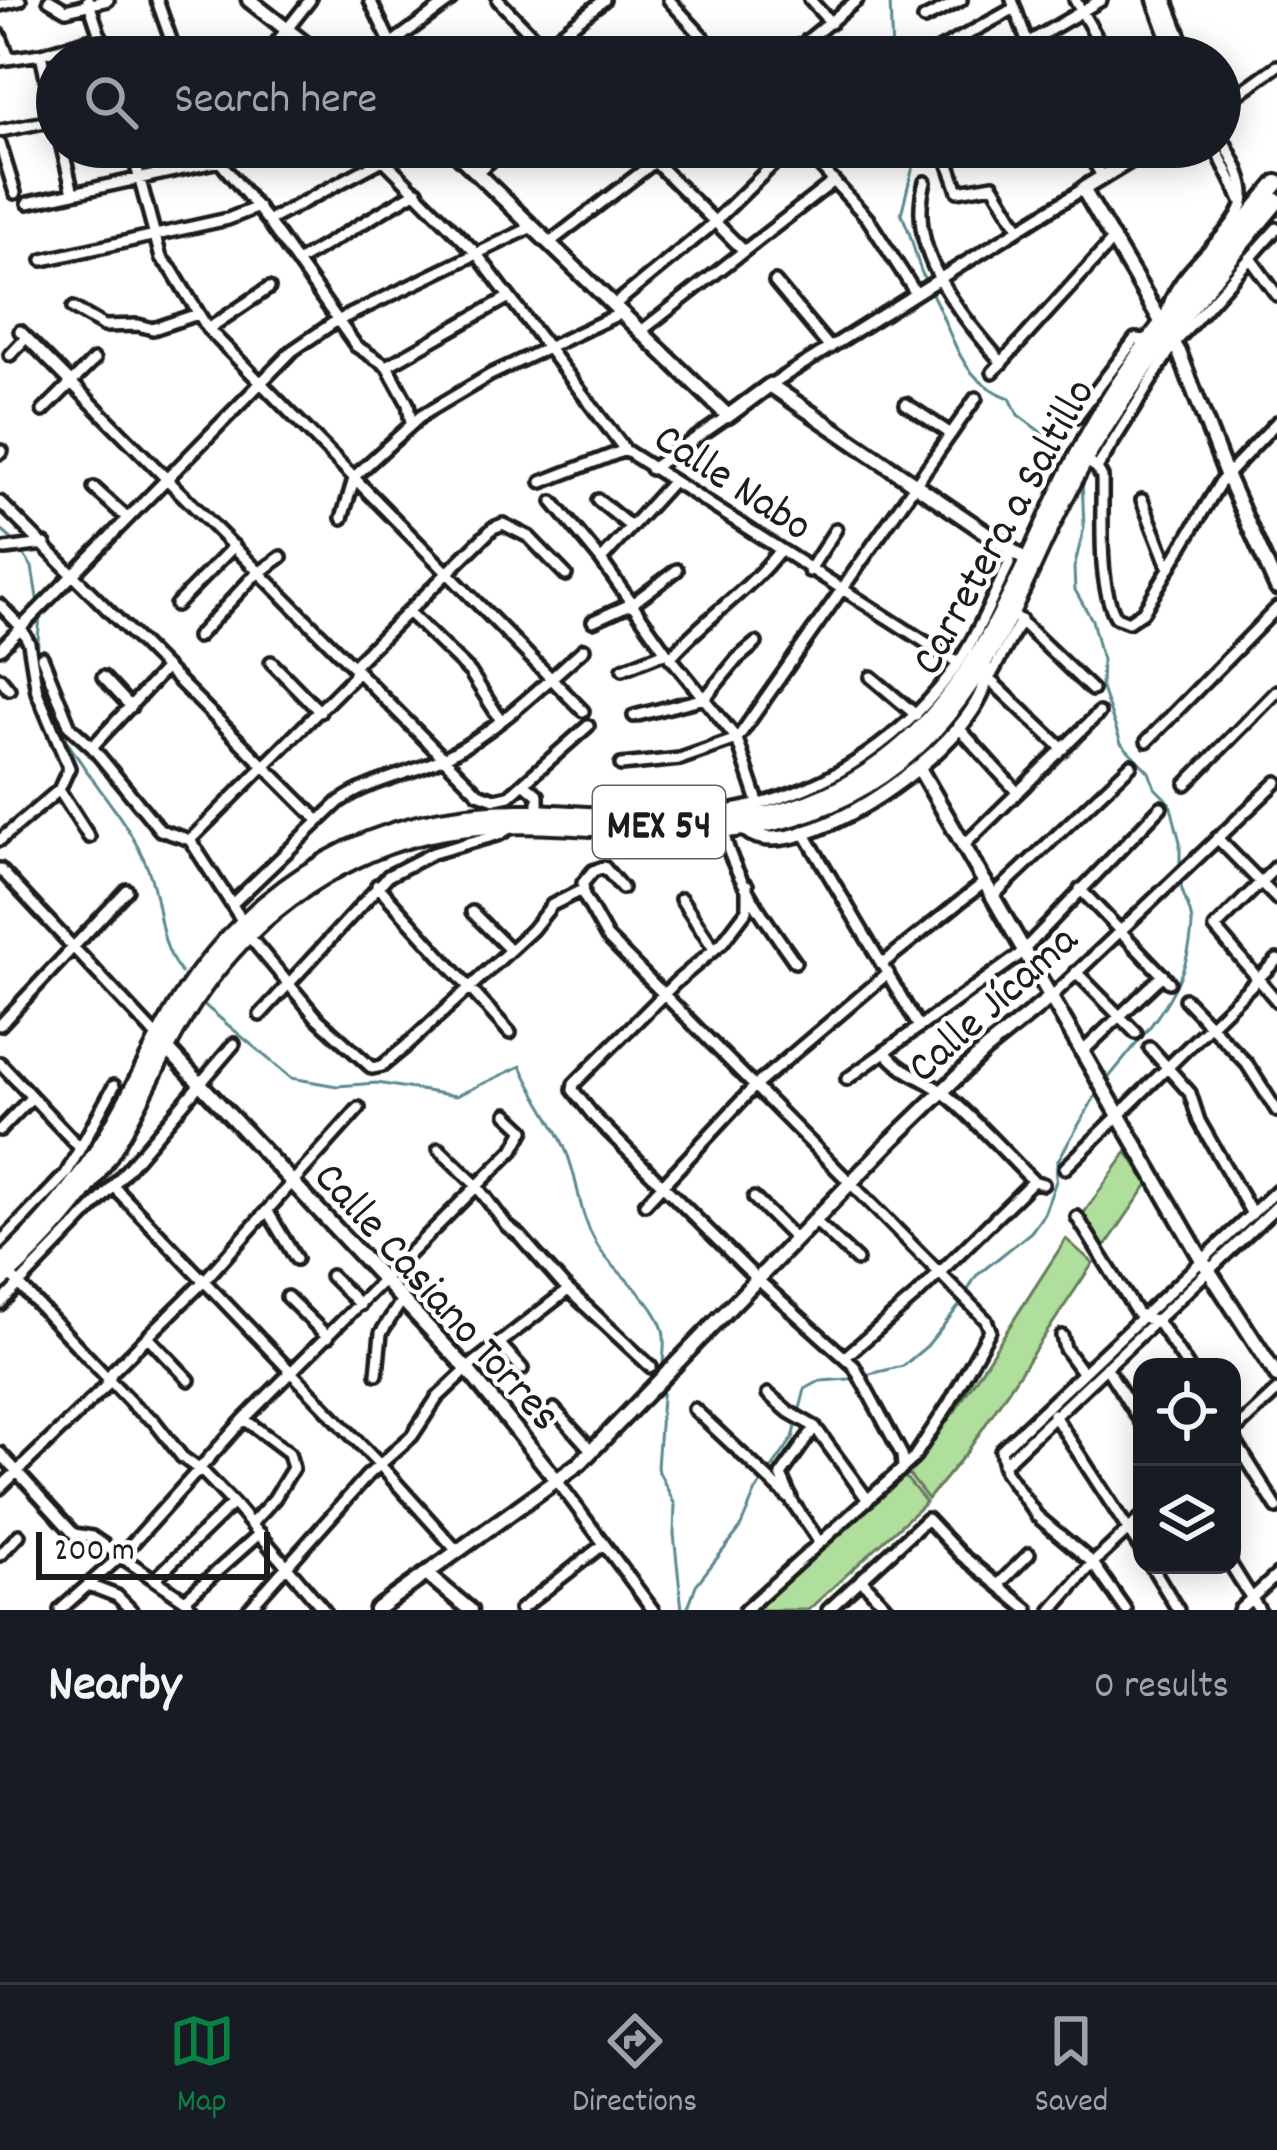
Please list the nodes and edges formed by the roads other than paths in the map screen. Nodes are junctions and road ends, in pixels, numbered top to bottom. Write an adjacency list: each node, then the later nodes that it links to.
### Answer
1 (20, 0): 20 (street)
2 (49, 0): 18 (street)
3 (108, 0): 18 (street)
4 (157, 0): 28 (street)
5 (249, 0): 25 (street)
6 (310, 0): 25 (street)
7 (370, 0): 31 (street)
8 (451, 0): 32 (street)
9 (497, 0): 33 (street)
10 (604, 0): 34 (street)
11 (669, 0): 35 (street)
12 (810, 0): 24 (street)
13 (857, 0): 24 (street)
14 (962, 0): 23 (street)
15 (1075, 0): 22 (street)
16 (1101, 0): 22 (street)
17 (1155, 0): 21 (street)
18 (90, 3): 27 (street)
19 (1014, 4): 37 (street); 38 (street)
20 (0, 5)
21 (1165, 9)
22 (1080, 12): 39 (street); 40 (street)
23 (924, 19)
24 (831, 23): 36 (street)
25 (287, 30): 29 (street); 30 (street)
26 (0, 35): 42 (street)
27 (101, 36)
28 (170, 36)
29 (282, 36)
30 (295, 36)
31 (387, 36)
32 (402, 36)
33 (532, 36)
34 (557, 36)
35 (702, 36)
36 (814, 36)
37 (961, 36)
38 (1024, 36)
39 (1040, 36)
40 (1095, 36)
41 (36, 55): 42 (street)
42 (4, 59)
43 (1277, 66): 44 (street)
44 (1241, 92)
45 (36, 126): 46 (street)
46 (0, 130)
47 (0, 144): 75 (street)
48 (67, 168): 76 (street)
49 (136, 168): 69 (street)
50 (185, 168): 69 (street)
51 (224, 168): 80 (street)
52 (366, 168): 81 (street)
53 (395, 168): 74 (street, Calle Nabo)
54 (473, 168): 67 (street)
55 (482, 168): 67 (street)
56 (647, 168): 88 (street)
57 (661, 168): 82 (street)
58 (770, 168): 82 (street)
59 (822, 168): 66 (street)
60 (828, 168): 66 (street)
61 (950, 168): 84 (street)
62 (1097, 168): 68 (street)
63 (1116, 168): 68 (street)
64 (1225, 168): 79 (street)
65 (1236, 168): 79 (street)
66 (825, 171): 70 (street)
67 (477, 172): 83 (street)
68 (1102, 176): 73 (street)
69 (139, 178): 76 (street); 86 (street)
70 (834, 181): 89 (street); 97 (street)
71 (926, 182): 94 (street)
72 (1277, 183): 105 (main road, Carretera a Saltillo / MEX 54)
73 (1083, 189): 84 (street); 87 (street)
74 (417, 191): 90 (street, Calle Nabo); 93 (street)
75 (16, 193)
76 (73, 193): 78 (street)
77 (1277, 201): 105 (main road, Carretera a Saltillo / MEX 54)
78 (28, 203)
79 (1243, 204): 105 (street)
80 (258, 207): 81 (street); 86 (street)
81 (268, 221): 93 (street)
82 (715, 222): 89 (street); 101 (street)
83 (532, 227): 88 (street); 90 (street)
84 (1019, 228): 94 (street)
85 (1277, 228): 91 (street)
86 (154, 235): 92 (street); 102 (street)
87 (1112, 242): 105 (street); 112 (street)
88 (549, 243): 101 (street)
89 (744, 251): 106 (street)
90 (476, 253): 99 (street, Calle Nabo); 103 (street)
91 (1250, 258): 98 (street); 105 (street)
92 (43, 260)
93 (297, 262): 103 (street)
94 (935, 280): 97 (street); 112 (street)
95 (776, 283): 108 (street)
96 (269, 288): 104 (street)
97 (918, 290): 108 (street)
98 (1277, 296)
99 (508, 297): 109 (street, Calle Nabo); 113 (street)
100 (73, 308): 102 (street)
101 (617, 310): 106 (street); 109 (street)
102 (197, 314): 104 (street)
103 (338, 320): 113 (street); 116 (street)
104 (208, 329): 116 (street)
105 (1167, 329): 107 (main road, Carretera a Saltillo / MEX 54); 127 (main road, Carretera a Saltillo / MEX 54); 129 (street)
106 (640, 332): 121 (street)
107 (1148, 340): 122 (street); 127 (main road, Carretera a Saltillo / MEX 54)
108 (830, 348): 117 (street)
109 (547, 349): 124 (street); 126 (street, Calle Nabo)
110 (10, 355): 115 (street)
111 (94, 360): 115 (street)
112 (1002, 363): 114 (street)
113 (386, 366): 124 (street)
114 (993, 372)
115 (71, 383): 120 (street); 130 (street)
116 (258, 383): 130 (street); 131 (street)
117 (770, 385): 121 (street); 134 (street)
118 (976, 398): 125 (street)
119 (906, 404): 125 (street)
120 (43, 411)
121 (728, 416): 128 (street)
122 (1076, 417)
123 (1277, 422): 129 (street)
124 (411, 424): 131 (street)
125 (951, 434): 134 (street)
126 (625, 449): 128 (street, Calle Nabo); 132 (street)
127 (1081, 465): 151 (main road, Carretera a Saltillo / MEX 54); 152 (street)
128 (651, 469): 133 (street, Calle Nabo)
129 (1226, 474): 152 (street); 159 (street)
130 (165, 476): 140 (street); 145 (street)
131 (353, 478): 141 (street); 157 (street)
132 (542, 482)
133 (672, 482): 142 (street); 148 (street, Calle Nabo)
134 (915, 486): 147 (street); 160 (street)
135 (94, 488): 140 (street)
136 (598, 500): 142 (street)
137 (1142, 500): 152 (street)
138 (0, 502): 144 (street)
139 (554, 502): 150 (street)
140 (127, 518): 155 (street)
141 (342, 518)
142 (631, 527): 150 (street)
143 (836, 530): 154 (street)
144 (45, 544): 146 (street); 155 (street)
145 (234, 546): 156 (street); 162 (street)
146 (5, 548)
147 (1008, 549): 151 (street); 176 (street)
148 (778, 551): 154 (street, Calle Nabo); 173 (street)
149 (281, 556): 156 (street)
150 (601, 560): 163 (street)
151 (1029, 562): 166 (main road, Carretera a Saltillo / MEX 54); 217 (main road, Carretera a Saltillo / MEX 54)
152 (1168, 566)
153 (677, 570): 163 (street)
154 (809, 571): 160 (street, Calle Nabo)
155 (73, 572): 168 (street); 177 (street)
156 (260, 572): 169 (street); 179 (street)
157 (447, 573): 158 (street); 165 (street); 183 (street)
158 (566, 574)
159 (1277, 588)
160 (843, 592): 176 (street, Calle Nabo); 199 (street)
161 (0, 605): 168 (street)
162 (176, 605)
163 (629, 605): 167 (street); 173 (street)
164 (1277, 608): 200 (street)
165 (408, 612): 179 (street); 195 (street)
166 (1016, 617): 180 (main road, Carretera a Saltillo / MEX 54); 186 (street)
167 (592, 621)
168 (21, 627): 171 (street); 196 (street)
169 (197, 637)
170 (756, 643): 188 (street)
171 (1, 647)
172 (584, 649): 183 (street)
173 (668, 655): 178 (street); 188 (street)
174 (42, 657): 196 (street)
175 (272, 662): 191 (street)
176 (958, 663): 193 (street)
177 (165, 669): 189 (street); 206 (street)
178 (623, 669)
179 (355, 670): 191 (street); 203 (street)
180 (987, 672): 198 (street); 202 (street); 219 (main road, Carretera a Saltillo / MEX 54)
181 (0, 677): 185 (street)
182 (103, 677): 189 (street)
183 (553, 677): 190 (street); 195 (street)
184 (871, 677): 193 (street)
185 (9, 688)
186 (1092, 690)
187 (1277, 691): 210 (street)
188 (705, 698): 194 (street); 199 (street)
189 (131, 706): 201 (street)
190 (583, 711)
191 (320, 712): 206 (street)
192 (1099, 713): 202 (street)
193 (916, 715): 213 (street)
194 (634, 716)
195 (500, 719): 203 (street)
196 (59, 721): 201 (street); 211 (street)
197 (588, 726): 209 (street)
198 (958, 727): 207 (street); 212 (street)
199 (737, 740): 204 (street); 213 (street)
200 (1147, 741)
201 (92, 747): 225 (street)
202 (1063, 749): 212 (street)
203 (442, 758): 215 (street); 218 (street)
204 (621, 765)
205 (1131, 765): 237 (street)
206 (265, 766): 218 (street); 225 (street)
207 (919, 768): 220 (street); 226 (street)
208 (1277, 782): 223 (street, Calle Jícama)
209 (524, 783): 215 (street); 216 (street)
210 (1186, 784)
211 (59, 790): 222 (street); 224 (street)
212 (1017, 792): 226 (street)
213 (758, 802): 217 (street)
214 (1161, 807): 234 (street)
215 (509, 811): 216 (main road, Carretera a Saltillo / MEX 54); 221 (main road, Carretera a Saltillo / MEX 54); 231 (street); 242 (main road, Carretera a Saltillo / MEX 54)
216 (538, 812): 217 (main road, Carretera a Saltillo / MEX 54)
217 (701, 817)
218 (318, 820): 240 (street)
219 (746, 830): 220 (street); 221 (main road, Carretera a Saltillo / MEX 54)
220 (803, 831): 250 (street)
221 (724, 833): 232 (street)
222 (89, 836)
223 (1217, 838): 230 (street); 243 (street, Calle Jícama)
224 (0, 840)
225 (190, 841): 240 (street)
226 (964, 845): 229 (street)
227 (1277, 866): 230 (street)
228 (0, 869): 247 (street)
229 (986, 881): 237 (street); 250 (street)
230 (1260, 882): 239 (street); 252 (street)
231 (377, 885): 253 (street); 254 (street)
232 (748, 885): 244 (street); 249 (street)
233 (622, 888): 236 (street)
234 (1080, 889): 243 (street); 246 (street)
235 (128, 890): 247 (street)
236 (582, 890): 245 (street); 255 (street)
237 (994, 895): 246 (street)
238 (681, 899): 244 (street)
239 (1277, 899)
240 (232, 904): 242 (street)
241 (472, 912): 245 (street)
242 (245, 928): 253 (street); 266 (main road, Carretera a Saltillo / MEX 54)
243 (1121, 929): 251 (street, Calle Jícama); 260 (street)
244 (714, 949): 255 (street)
245 (509, 950): 254 (street)
246 (1023, 950): 256 (street); 263 (street)
247 (73, 951): 261 (street); 266 (street)
248 (1277, 960): 252 (street)
249 (795, 962)
250 (885, 968): 263 (street); 276 (street)
251 (1076, 972): 256 (street, Calle Jícama); 260 (street)
252 (1258, 979): 258 (street); 262 (street)
253 (290, 983): 254 (street); 259 (street)
254 (469, 986): 264 (street)
255 (665, 994): 276 (street); 288 (street)
256 (1051, 997): 270 (street); 277 (street, Calle Jícama)
257 (1185, 999): 262 (street)
258 (1277, 1001)
259 (260, 1015)
260 (1119, 1016): 265 (street); 270 (street)
261 (0, 1025)
262 (1211, 1026): 272 (street); 280 (street)
263 (919, 1027): 269 (street)
264 (511, 1033)
265 (1136, 1033)
266 (163, 1043): 275 (street, Calle Casiano Torres); 306 (main road, Carretera a Saltillo / MEX 54)
267 (234, 1044): 275 (street)
268 (1150, 1048): 272 (street)
269 (885, 1051): 273 (street); 277 (street)
270 (1081, 1053): 282 (street)
271 (0, 1063): 278 (street)
272 (1168, 1068): 282 (street); 298 (street)
273 (847, 1078)
274 (114, 1086): 284 (street)
275 (202, 1086): 287 (street, Calle Casiano Torres); 291 (street)
276 (754, 1087): 288 (street); 289 (street)
277 (942, 1092): 289 (street, Calle Jícama); 305 (street)
278 (32, 1097): 283 (street); 284 (street)
279 (358, 1108): 287 (street)
280 (1277, 1112)
281 (507, 1114): 290 (street)
282 (1119, 1117): 286 (street); 304 (street)
283 (0, 1130)
284 (79, 1147): 301 (street)
285 (439, 1149): 290 (street)
286 (1065, 1168)
287 (294, 1184): 296 (street); 309 (street, Calle Casiano Torres)
288 (663, 1184): 294 (street); 308 (street)
289 (849, 1184): 299 (street, Calle Jícama); 305 (street)
290 (476, 1185): 309 (street); 311 (street)
291 (113, 1186): 306 (street); 310 (street)
292 (1277, 1190): 298 (street)
293 (754, 1198): 300 (street)
294 (645, 1204)
295 (1277, 1206): 298 (street)
296 (268, 1212): 302 (street); 310 (street)
297 (1077, 1217): 316 (street)
298 (1255, 1219): 304 (street)
299 (814, 1220): 300 (street, Calle Jícama); 303 (street)
300 (795, 1239): 308 (street, Calle Jícama)
301 (0, 1243)
302 (296, 1258)
303 (856, 1260)
304 (1206, 1265): 316 (street); 323 (street)
305 (936, 1274): 321 (street); 350 (street)
306 (7, 1276): 314 (street); 332 (street)
307 (331, 1276): 315 (street)
308 (757, 1279): 321 (street); 346 (street, Calle Jícama)
309 (384, 1280): 313 (street, Calle Casiano Torres); 315 (street)
310 (203, 1282): 319 (street); 329 (street)
311 (568, 1290): 320 (street); 324 (street)
312 (287, 1297): 318 (street)
313 (402, 1300): 327 (street, Calle Casiano Torres); 330 (street)
314 (0, 1304)
315 (360, 1305): 318 (street)
316 (1148, 1319): 322 (street); 325 (street); 328 (street)
317 (1062, 1336): 328 (street)
318 (328, 1337): 329 (street)
319 (149, 1338): 332 (street); 333 (street)
320 (499, 1343): 326 (street); 327 (street)
321 (845, 1358): 350 (street)
322 (1182, 1358)
323 (1272, 1358): 331 (street)
324 (651, 1367)
325 (1106, 1367): 334 (street); 340 (street)
326 (522, 1369)
327 (468, 1370): 348 (street); 353 (street, Calle Casiano Torres)
328 (1082, 1371): 334 (street); 337 (street)
329 (291, 1374): 342 (street); 348 (street)
330 (377, 1374)
331 (1277, 1376)
332 (109, 1379): 351 (street); 352 (street)
333 (188, 1380)
334 (1090, 1383): 341 (street)
335 (1277, 1391): 343 (street)
336 (768, 1394): 344 (street)
337 (1047, 1404): 341 (street); 349 (street)
338 (554, 1409): 346 (street)
339 (694, 1409): 355 (street)
340 (1133, 1410)
341 (1054, 1416): 349 (street); 361 (street)
342 (244, 1418): 351 (street); 360 (street)
343 (1241, 1425)
344 (815, 1427): 355 (street); 356 (street)
345 (1241, 1449): 358 (street)
346 (592, 1451): 353 (street, Calle Jícama)
347 (0, 1453): 352 (street)
348 (380, 1465): 366 (street); 371 (street)
349 (1004, 1465): 370 (street)
350 (904, 1467): 356 (street)
351 (198, 1469): 357 (street); 369 (street)
352 (16, 1472): 354 (street); 369 (street)
353 (558, 1482): 365 (street, Calle Casiano Torres); 366 (street, Calle Jícama)
354 (0, 1488)
355 (789, 1497): 364 (street)
356 (868, 1499): 364 (street)
357 (233, 1504): 360 (street); 376 (street)
358 (1277, 1508)
359 (1133, 1525): 361 (street)
360 (255, 1529): 371 (street); 381 (street)
361 (1129, 1529): 363 (street); 370 (street)
362 (19, 1535): 367 (street)
363 (1133, 1536)
364 (820, 1543): 393 (street)
365 (604, 1544): 382 (street, Calle Casiano Torres); 390 (street)
366 (458, 1552): 372 (street, Calle Jícama)
367 (0, 1555)
368 (1029, 1555): 378 (street)
369 (119, 1557): 376 (street); 379 (street)
370 (1093, 1563): 397 (street); 398 (street)
371 (288, 1568): 386 (street); 387 (street)
372 (427, 1574): 388 (street, Calle Jícama); 389 (street)
373 (1156, 1574): 399 (street)
374 (1237, 1574): 380 (street)
375 (1277, 1575): 380 (street)
376 (154, 1579): 381 (street)
377 (861, 1580): 378 (street); 394 (street); 395 (street)
378 (998, 1585): 396 (street)
379 (91, 1586): 383 (street); 384 (street)
380 (1252, 1598): 400 (street); 401 (street)
381 (185, 1600): 385 (street)
382 (644, 1600): 391 (street); 392 (street, Calle Casiano Torres)
383 (60, 1610)
384 (131, 1610)
385 (194, 1610)
386 (248, 1610)
387 (324, 1610)
388 (376, 1610)
389 (470, 1610)
390 (520, 1610)
391 (632, 1610)
392 (652, 1610)
393 (745, 1610)
394 (830, 1610)
395 (889, 1610)
396 (1028, 1610)
397 (1052, 1610)
398 (1126, 1610)
399 (1178, 1610)
400 (1239, 1610)
401 (1259, 1610)

